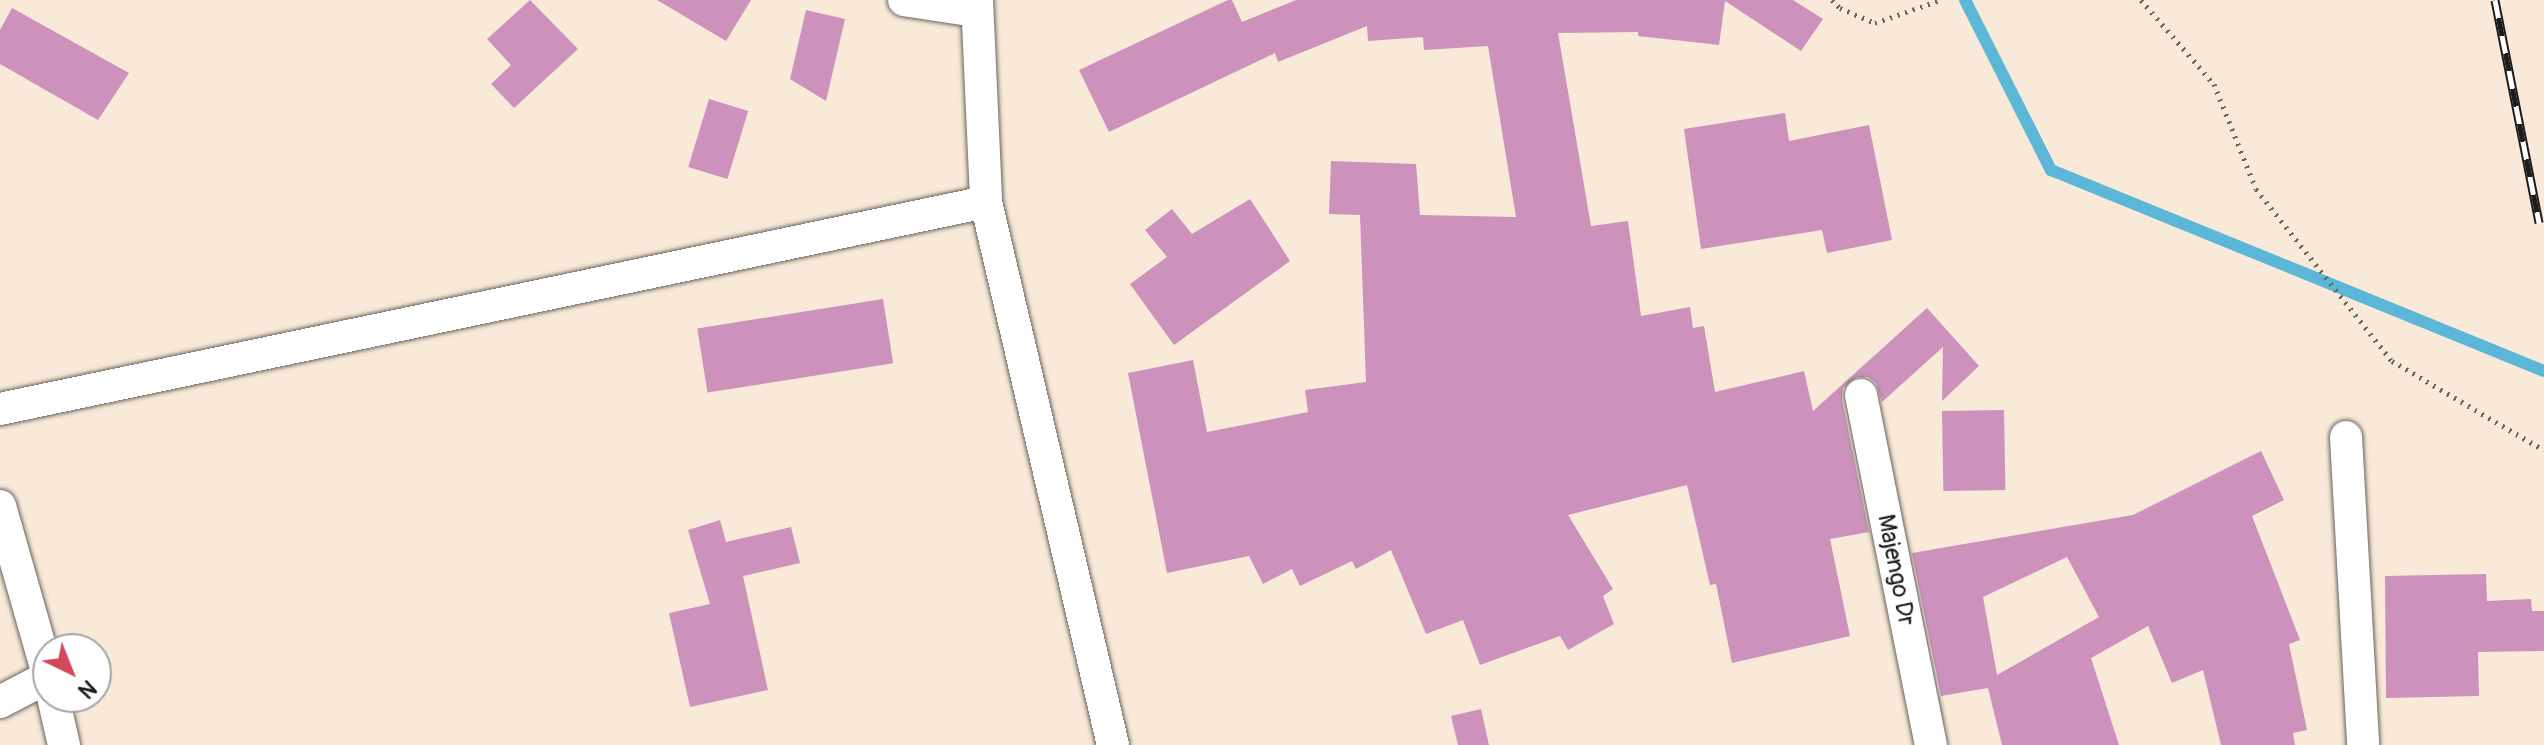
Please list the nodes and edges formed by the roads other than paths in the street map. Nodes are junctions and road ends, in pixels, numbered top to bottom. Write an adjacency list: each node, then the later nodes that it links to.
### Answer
1 (904, 0): 2 (street)
2 (977, 6): 3 (street)
3 (986, 202): 5 (street); 13 (street)
4 (1861, 395): 14 (street, Majengo Dr)
5 (0, 409)
6 (2346, 437): 15 (street)
7 (0, 506): 8 (street)
8 (36, 633)
9 (32, 685): 10 (street)
10 (0, 702)
11 (57, 713): 12 (street)
12 (64, 745)
13 (1113, 745)
14 (1931, 745)
15 (2363, 745)

